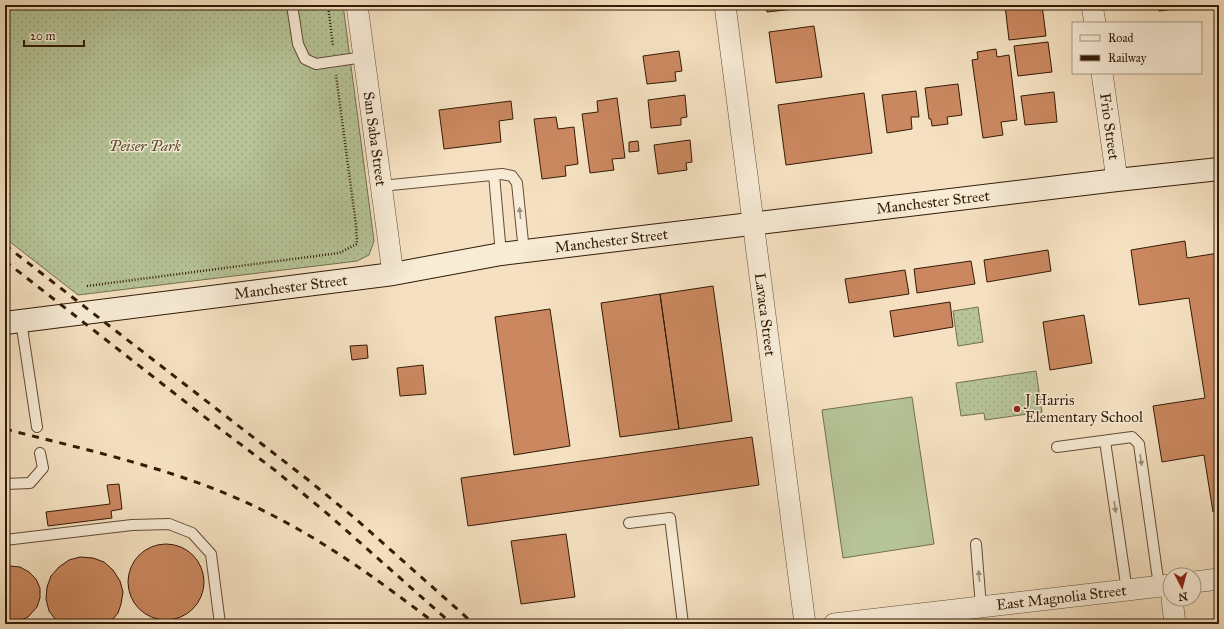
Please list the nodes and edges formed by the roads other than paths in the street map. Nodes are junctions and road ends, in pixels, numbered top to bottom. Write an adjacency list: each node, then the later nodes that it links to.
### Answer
1 (292, 5): 6 (lane)
2 (357, 5): 6 (street, San Saba Street)
3 (724, 5): 12 (street, Lavaca Street)
4 (1092, 5): 5 (street)
5 (1095, 22)
6 (364, 57): 11 (street, San Saba Street)
7 (1102, 74): 10 (street, Frio Street)
8 (1219, 169): 10 (street, Manchester Street)
9 (494, 174): 11 (lane); 13 (lane, one-way to 9); 14 (lane)
10 (1117, 180): 12 (street, Manchester Street)
11 (381, 186): 15 (street, San Saba Street)
12 (754, 224): 13 (street, Manchester Street); 34 (street, Lavaca Street)
13 (524, 252): 14 (street, Manchester Street)
14 (501, 254): 15 (street, Manchester Street)
15 (393, 274): 16 (street, Manchester Street)
16 (13, 322): 17 (lane)
17 (37, 427)
18 (1105, 441): 19 (lane); 25 (lane, one-way to 25); 28 (lane, one-way to 28)
19 (1057, 447)
20 (40, 453): 21 (lane)
21 (5, 484)
22 (629, 523): 33 (lane)
23 (5, 540): 32 (lane)
24 (976, 544): 30 (lane, one-way to 24)
25 (1163, 567)
26 (1219, 579): 27 (street)
27 (1202, 581)
28 (1127, 590): 29 (street, East Magnolia Street); 30 (street, East Magnolia Street)
29 (1162, 590)
30 (982, 607): 35 (street, East Magnolia Street)
31 (1171, 607): 36 (street)
32 (220, 624)
33 (682, 624)
34 (805, 624)
35 (834, 624)
36 (1175, 624)

